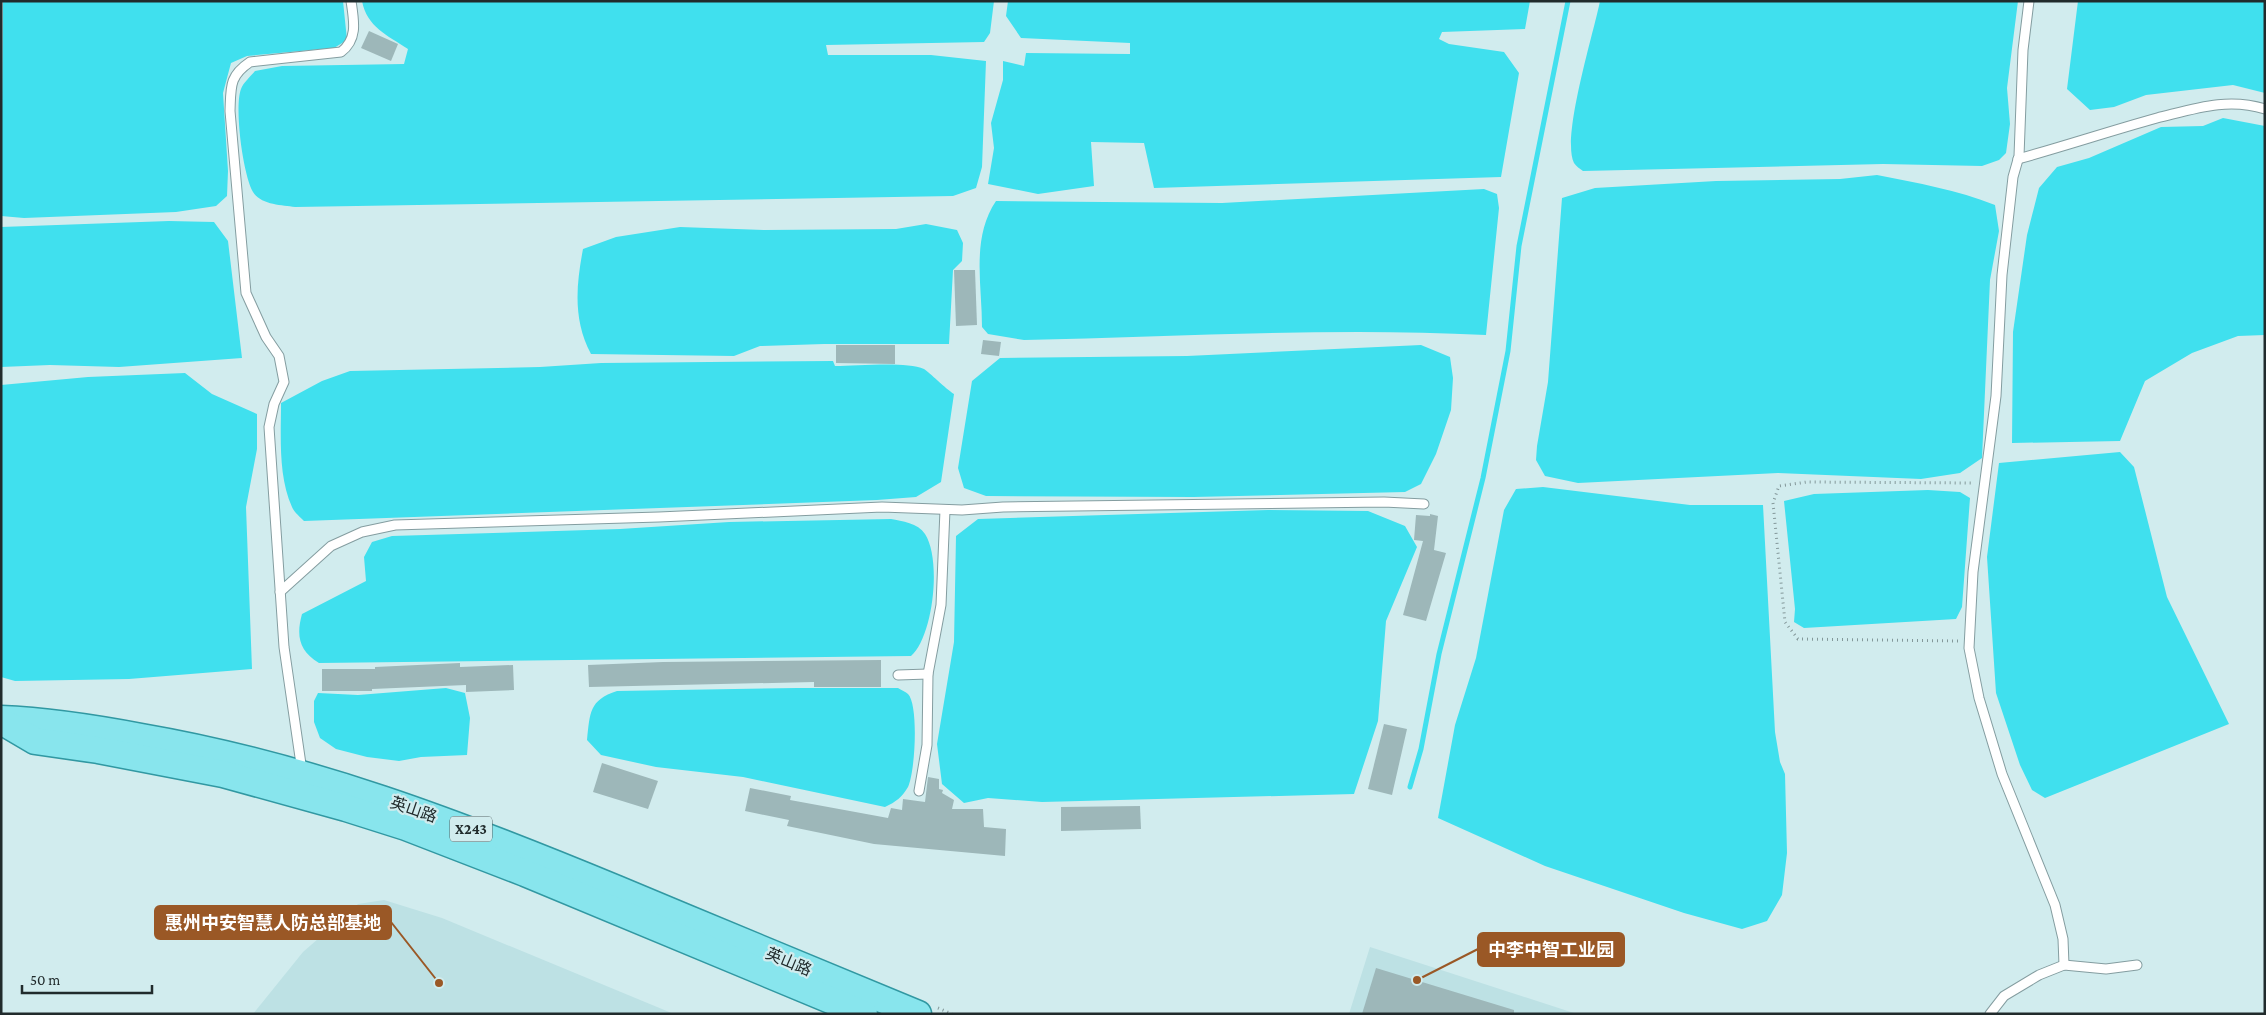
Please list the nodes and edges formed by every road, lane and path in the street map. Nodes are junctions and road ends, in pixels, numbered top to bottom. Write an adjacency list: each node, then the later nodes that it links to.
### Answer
1 (351, 1): 8 (lane)
2 (2029, 1): 4 (lane)
3 (2265, 109): 4 (lane)
4 (2018, 159): 5 (lane)
5 (1984, 484): 9 (lane); 9 (path)
6 (1424, 504): 7 (lane)
7 (944, 510): 8 (lane); 11 (lane)
8 (280, 592): 13 (lane)
9 (1969, 641): 15 (lane)
10 (898, 674): 11 (lane)
11 (928, 674): 14 (lane)
12 (1, 720): 13 (main road, 英山路 / X243); 17 (main road, 英山路 / X243)
13 (303, 774): 18 (main road, 英山路 / X243)
14 (919, 791)
15 (2064, 965): 16 (lane); 19 (lane)
16 (2137, 965)
17 (864, 1014)
18 (918, 1014)
19 (1990, 1014)

